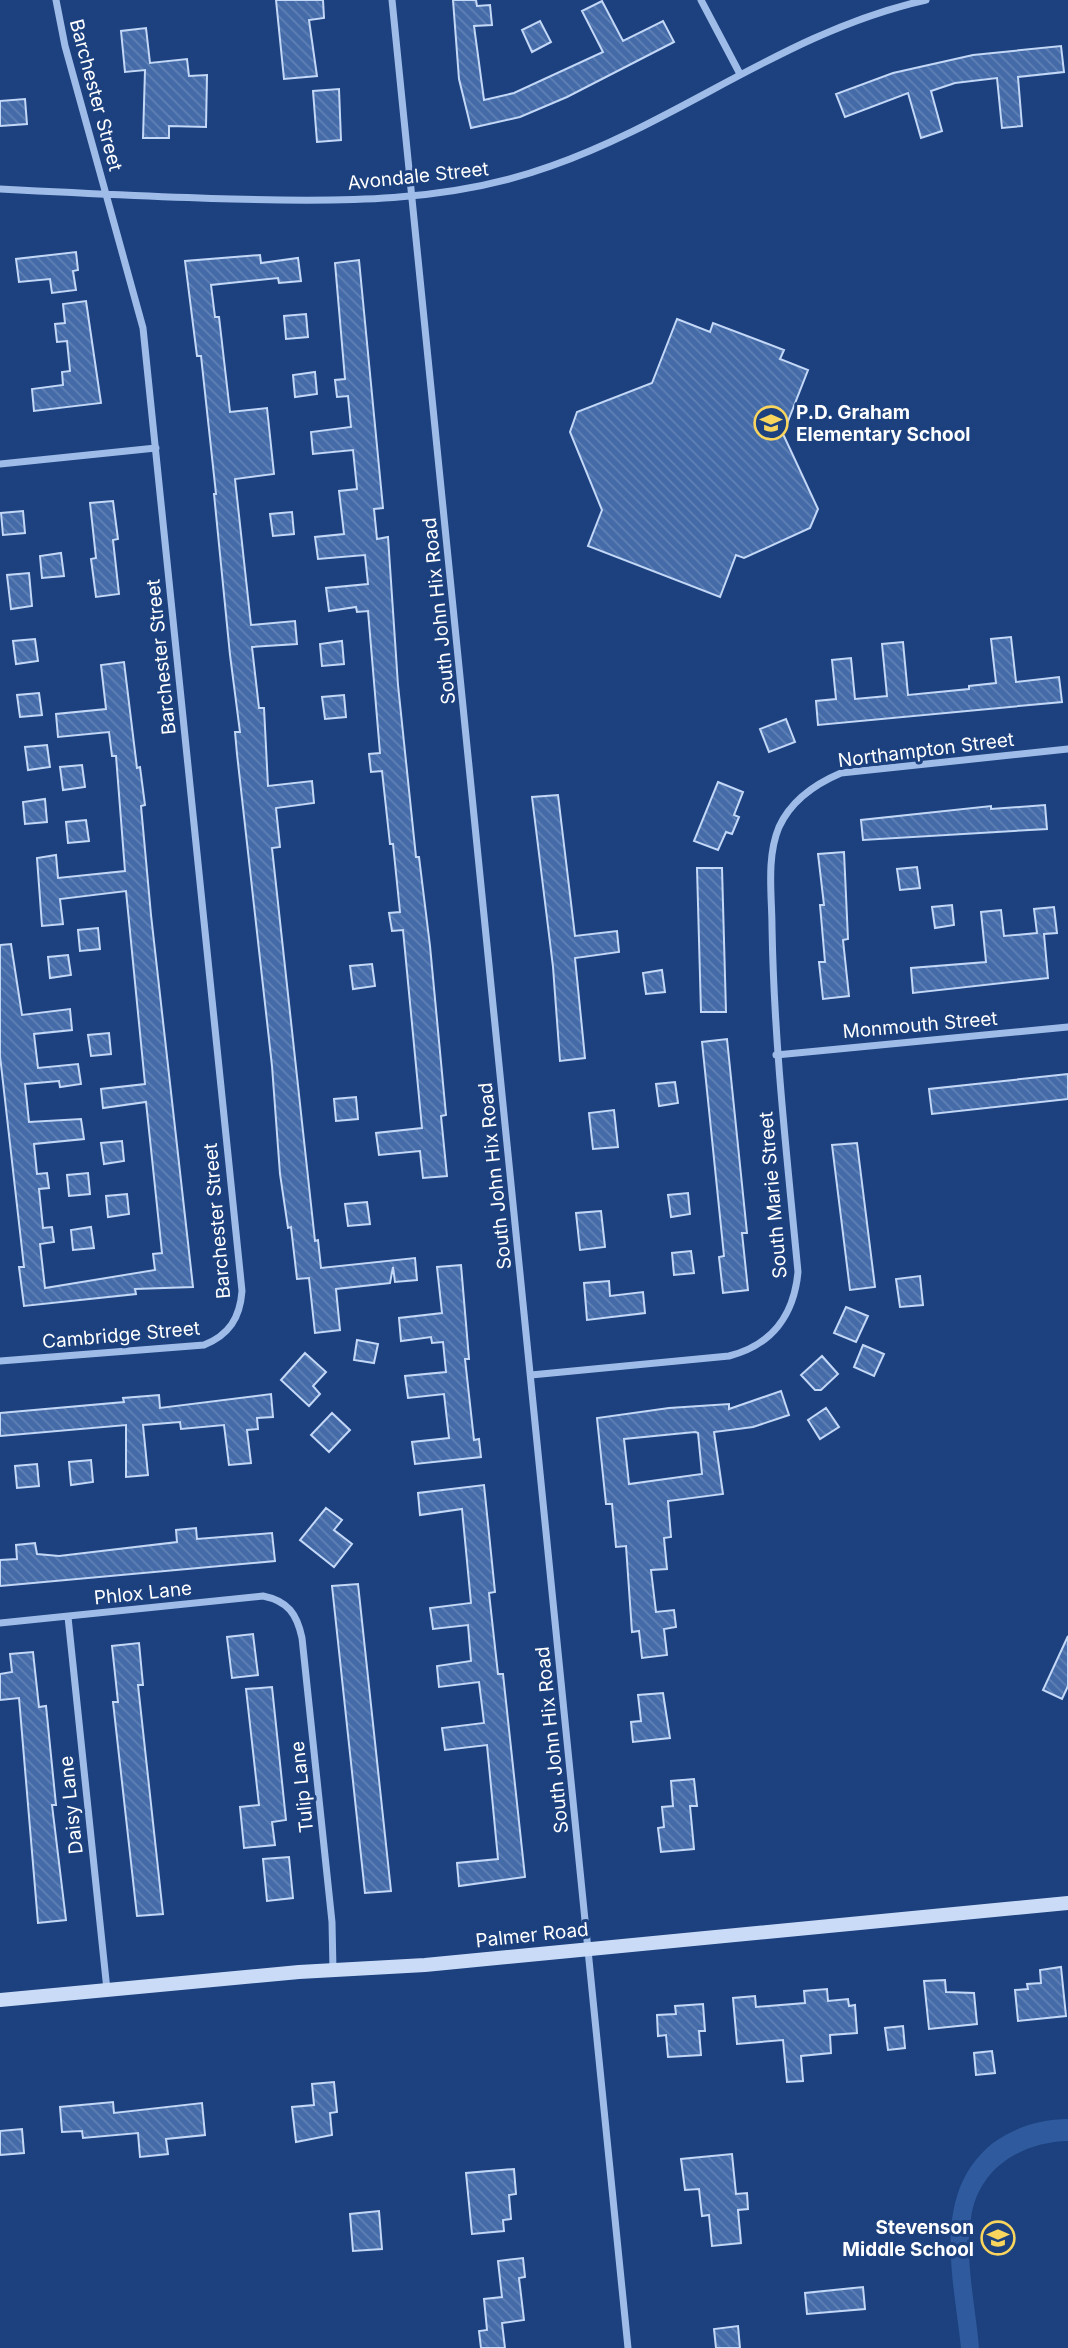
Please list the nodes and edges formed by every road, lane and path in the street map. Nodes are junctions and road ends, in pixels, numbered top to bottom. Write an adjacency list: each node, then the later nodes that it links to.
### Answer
1 (56, 0): 7 (street, Barchester Street)
2 (392, 0): 8 (street, South John Hix Road)
3 (701, 0): 5 (street)
4 (926, 0): 5 (street, Avondale Street)
5 (740, 74): 8 (street, Avondale Street)
6 (0, 189): 7 (street, Avondale Street)
7 (108, 195): 8 (street, Avondale Street); 9 (street, Barchester Street)
8 (412, 197): 17 (street, South John Hix Road)
9 (156, 449): 10 (street); 15 (street, Barchester Street)
10 (0, 464)
11 (1068, 750): 12 (street, Northampton Street)
12 (775, 839): 14 (street, South Marie Street)
13 (1068, 1027): 14 (street, Monmouth Street)
14 (776, 1055): 17 (street, South Marie Street)
15 (236, 1320): 16 (street, Cambridge Street)
16 (0, 1361)
17 (530, 1375): 22 (street, South John Hix Road)
18 (287, 1605): 19 (street, Phlox Lane); 23 (street, Tulip Lane)
19 (68, 1617): 20 (street, Phlox Lane); 24 (street, Daisy Lane)
20 (0, 1623)
21 (1068, 1903): 22 (street, Palmer Road)
22 (588, 1949): 23 (street, Palmer Road); 26 (street, South John Hix Road)
23 (333, 1970): 24 (street, Palmer Road)
24 (107, 1990): 25 (street, Palmer Road)
25 (0, 2000)
26 (628, 2348)

